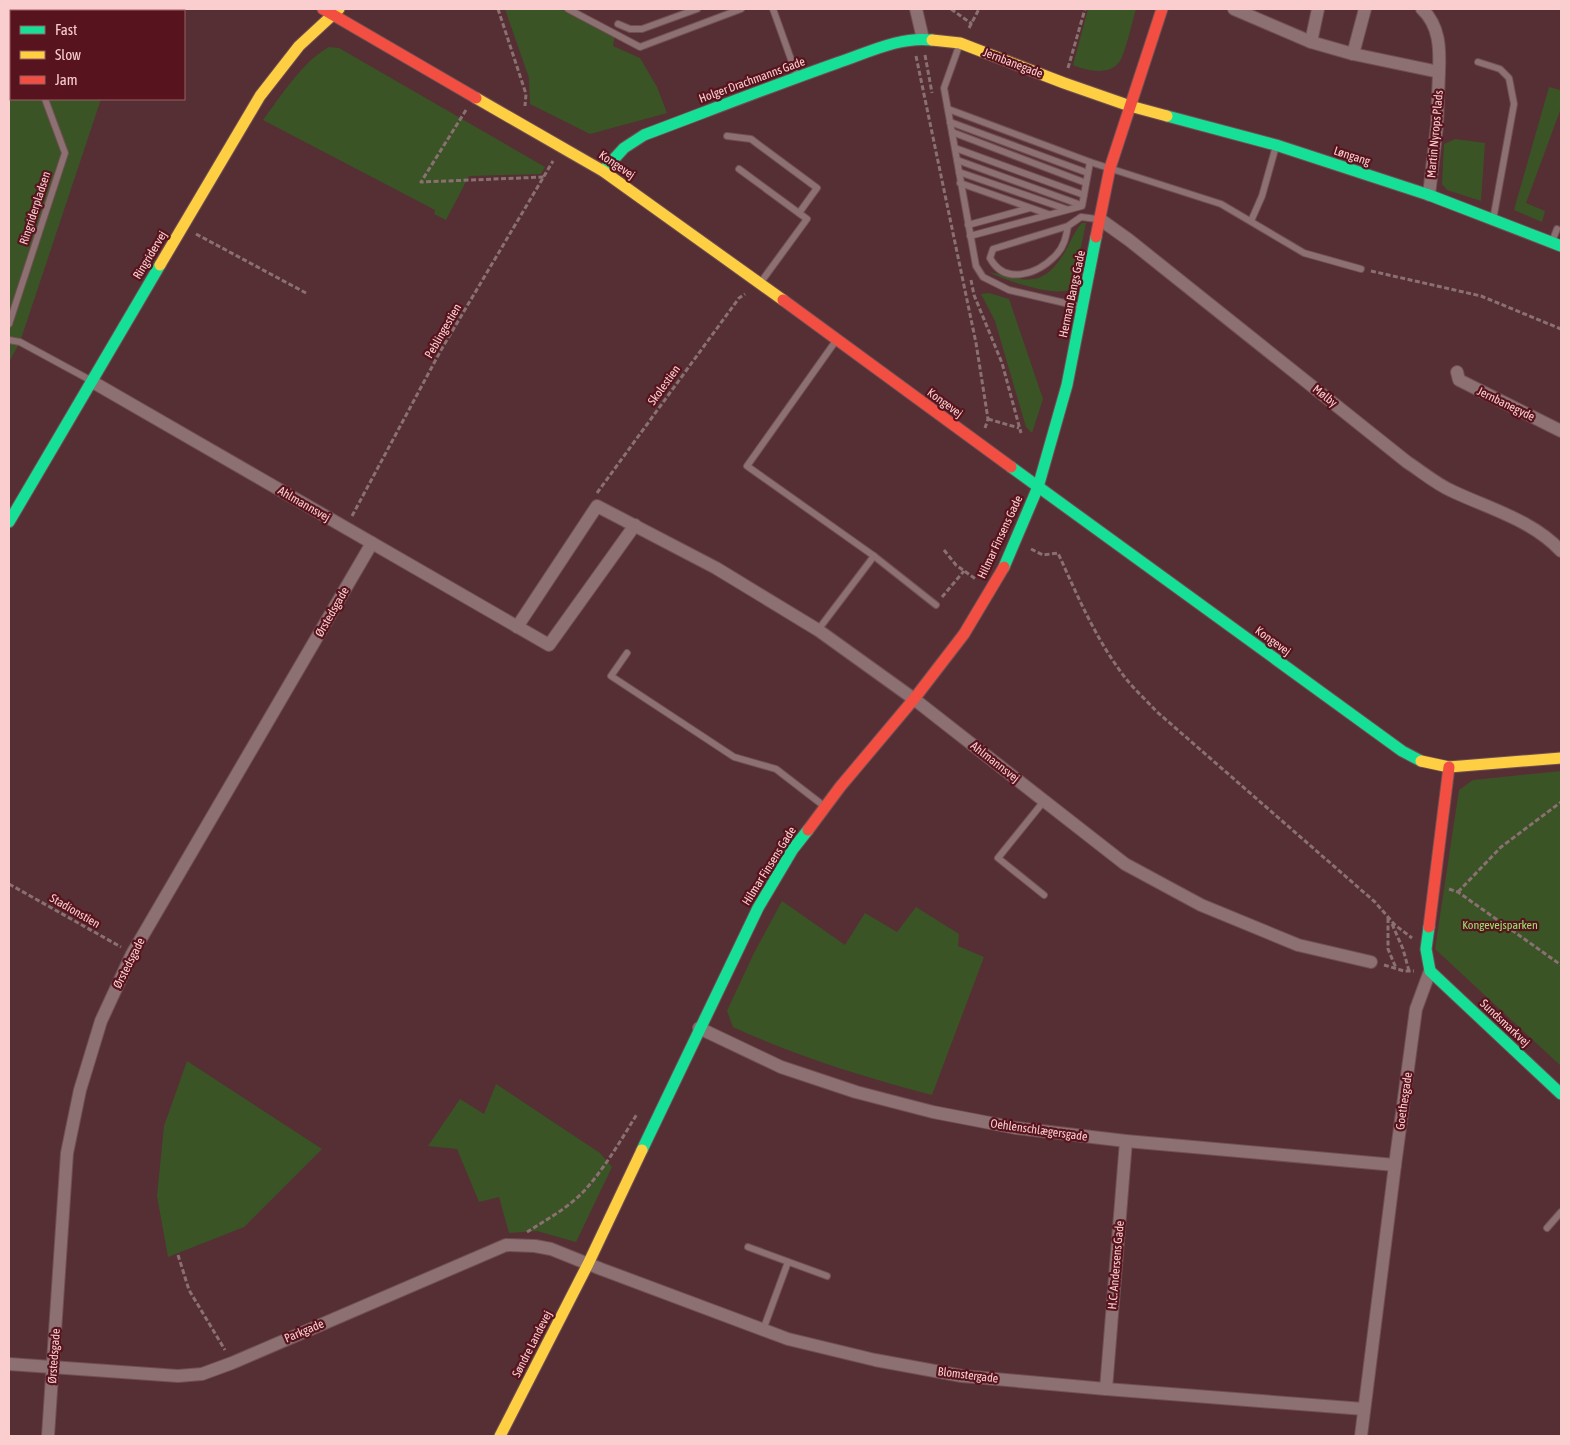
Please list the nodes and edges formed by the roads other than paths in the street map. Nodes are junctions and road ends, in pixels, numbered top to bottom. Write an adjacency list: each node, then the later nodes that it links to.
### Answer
1 (568, 9): 3 (lane)
2 (697, 9): 12 (lane)
3 (741, 9)
4 (773, 9): 19 (lane)
5 (916, 9): 13 (street)
6 (1162, 9): 21 (street)
7 (1234, 9): 14 (street, Martin Nyrops Plads)
8 (1318, 9): 14 (street)
9 (1366, 9): 16 (street)
10 (1422, 9): 18 (street, Martin Nyrops Plads)
11 (331, 11): 32 (street, Kongevej); 59 (street, Ringridervej)
12 (618, 24)
13 (923, 39): 15 (street, Jernbanegade); 19 (street, Holger Drachmanns Gade)
14 (1312, 42): 16 (street, Martin Nyrops Plads)
15 (960, 43): 21 (street, Jernbanegade); 22 (lane)
16 (1353, 54): 18 (street, Martin Nyrops Plads)
17 (1478, 62): 46 (lane)
18 (1439, 72): 38 (street, Martin Nyrops Plads)
19 (797, 78): 32 (street, Holger Drachmanns Gade)
20 (45, 100): 55 (lane, Ringriderpladsen)
21 (1130, 106): 26 (street, Løngang); 30 (street, Herman Bangs Gade)
22 (948, 109): 23 (lane); 29 (lane)
23 (950, 122): 24 (lane); 34 (lane)
24 (952, 132): 27 (lane); 36 (lane)
25 (727, 136): 42 (lane)
26 (1276, 145): 38 (street, Løngang); 45 (lane)
27 (955, 148): 28 (lane); 37 (lane)
28 (956, 160): 33 (lane); 39 (lane)
29 (1090, 162): 30 (lane); 34 (lane)
30 (1110, 168): 44 (street, Herman Bangs Gade); 45 (lane)
31 (739, 169): 42 (lane)
32 (603, 171): 53 (street, Kongevej)
33 (959, 172): 35 (lane); 41 (lane)
34 (1088, 173): 36 (lane)
35 (960, 183): 40 (lane); 47 (lane)
36 (1086, 183): 37 (lane)
37 (1084, 194): 39 (lane)
38 (1429, 195): 46 (street, Løngang)
39 (1082, 206): 41 (lane)
40 (1031, 208): 43 (lane); 47 (lane)
41 (1067, 210): 43 (lane)
42 (799, 213): 53 (lane)
43 (1049, 214): 50 (lane)
44 (1101, 220): 48 (lane); 54 (street, Herman Bangs Gade); 65 (street, Mølby)
45 (1251, 221): 52 (lane)
46 (1492, 221): 51 (street, Løngang)
47 (968, 225): 50 (lane)
48 (1068, 226): 48 (lane)
49 (1557, 229): 51 (lane)
50 (970, 236): 54 (lane)
51 (1556, 244)
52 (1361, 269)
53 (760, 283): 57 (street, Kongevej)
54 (1083, 307): 61 (street, Herman Bangs Gade)
55 (9, 324)
56 (9, 340): 59 (lane)
57 (836, 340): 61 (street, Kongevej); 66 (lane)
58 (1457, 372): 60 (street, Jernbanegyde)
59 (91, 381): 62 (street, Ringridervej); 64 (street, Ahlmannsvej)
60 (1561, 431)
61 (1038, 487): 71 (street, Hilmar Finsens Gade); 73 (street, Kongevej)
62 (9, 522)
63 (635, 525): 68 (street, Ahlmannsvej); 68 (street, Ahlmannsvej); 69 (street, Ahlmannsvej)
64 (372, 543): 68 (street, Ahlmannsvej); 91 (street, Ørstedsgade)
65 (1561, 550)
66 (874, 556): 67 (lane); 69 (lane)
67 (936, 605)
68 (518, 627)
69 (818, 630): 71 (street, Ahlmannsvej)
70 (627, 653): 75 (lane)
71 (914, 699): 74 (street, Ahlmannsvej); 75 (street, Hilmar Finsens Gade)
72 (1561, 758): 73 (street, Kongevej)
73 (1448, 767): 78 (street)
74 (1044, 801): 76 (lane); 77 (street, Ahlmannsvej)
75 (825, 807): 79 (street, Hilmar Finsens Gade)
76 (1044, 895)
77 (1371, 962)
78 (1430, 972): 80 (street, Sundsmarkvej); 82 (street, Goethesgade)
79 (699, 1028): 81 (street, Oehlenschlægersgade); 87 (street, Hilmar Finsens Gade)
80 (1561, 1094)
81 (1126, 1141): 82 (street, Oehlenschlægersgade); 92 (street, H.C. Andersens Gade)
82 (1394, 1165): 93 (street, Goethesgade)
83 (1561, 1212): 84 (lane)
84 (1547, 1228)
85 (748, 1247): 86 (lane)
86 (788, 1262): 88 (lane); 89 (lane)
87 (588, 1264): 89 (street, Blomstergade); 91 (street, Parkgade); 95 (street, Søndre Landevej)
88 (827, 1276)
89 (763, 1330): 92 (street, Blomstergade)
90 (9, 1364): 91 (street, Parkgade)
91 (53, 1367): 94 (street, Ørstedsgade)
92 (1106, 1389): 93 (street, Blomstergade)
93 (1364, 1409): 96 (street, Goethesgade)
94 (48, 1436)
95 (500, 1436)
96 (1361, 1436)

